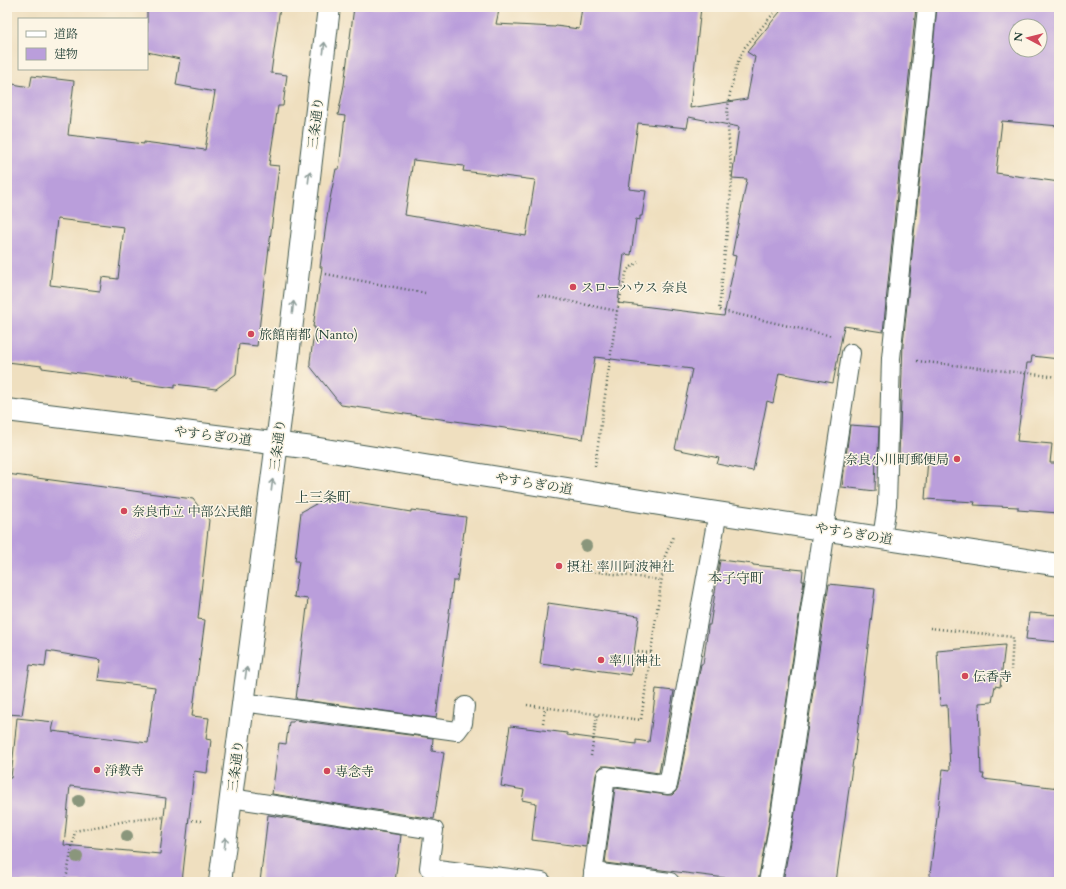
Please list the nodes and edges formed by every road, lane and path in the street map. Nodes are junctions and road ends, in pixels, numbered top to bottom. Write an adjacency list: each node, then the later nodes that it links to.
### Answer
1 (329, 7): 5 (street, 三条通り, one-way to 1)
2 (779, 7): 9 (path)
3 (927, 7): 10 (lane)
4 (638, 262): 8 (path)
5 (298, 269): 6 (path); 13 (street, 三条通り, one-way to 5)
6 (425, 293)
7 (538, 295): 8 (path)
8 (617, 311): 14 (path)
9 (851, 353): 17 (lane)
10 (891, 358): 11 (path); 18 (lane)
11 (1059, 376)
12 (7, 410): 13 (street, やすらぎの道)
13 (277, 443): 14 (street, やすらぎの道); 26 (street, 三条通り, one-way to 13)
14 (589, 492): 15 (street, やすらぎの道)
15 (678, 507): 16 (street, やすらぎの道); 21 (path)
16 (718, 512): 17 (street, やすらぎの道); 35 (lane)
17 (824, 528): 18 (street, やすらぎの道); 40 (street)
18 (882, 538): 19 (street, やすらぎの道)
19 (1059, 565)
20 (575, 569): 21 (path)
21 (661, 580): 24 (path)
22 (930, 628): 25 (path)
23 (638, 652): 24 (path)
24 (651, 653): 29 (path)
25 (1011, 670)
26 (242, 702): 28 (lane); 31 (street, 三条通り)
27 (527, 705): 29 (path)
28 (465, 706)
29 (545, 708): 30 (path)
30 (543, 723)
31 (231, 798): 37 (street, 三条通り, one-way to 31); 38 (lane)
32 (164, 817): 36 (path)
33 (188, 820): 34 (path)
34 (205, 822)
35 (593, 877): 39 (lane)
36 (64, 882)
37 (220, 882)
38 (542, 882)
39 (670, 882)
40 (770, 882)

